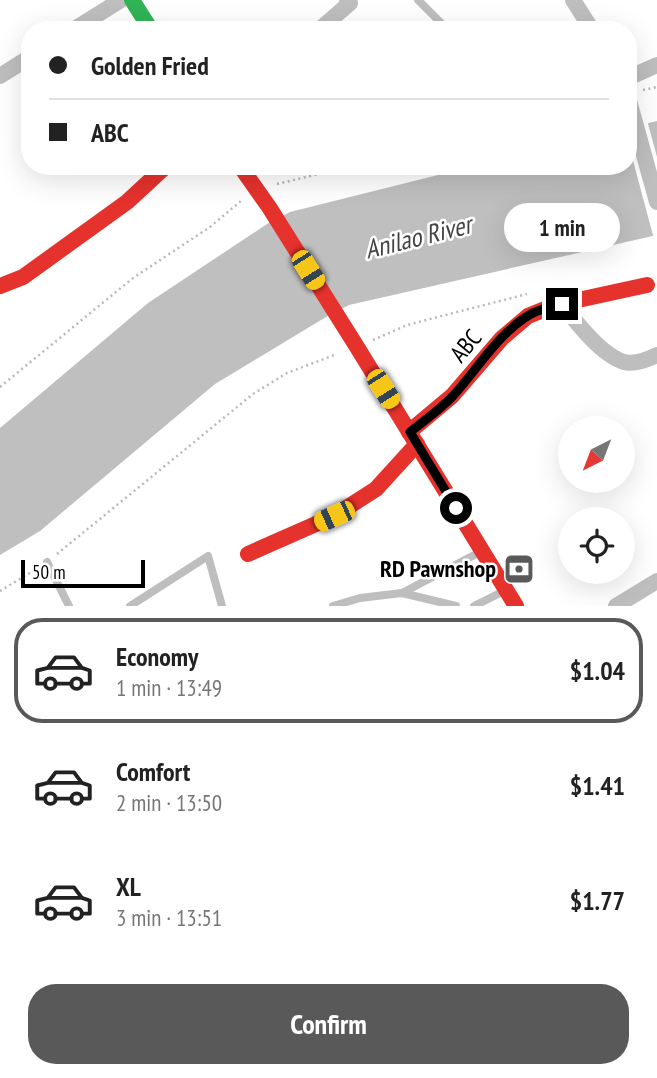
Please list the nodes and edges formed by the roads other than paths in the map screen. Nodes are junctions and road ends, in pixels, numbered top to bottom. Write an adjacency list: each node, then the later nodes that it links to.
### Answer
1 (121, 0): 6 (street)
2 (132, 0): 7 (street)
3 (418, 0): 9 (lane)
4 (573, 0): 10 (street)
5 (350, 1): 8 (street)
6 (87, 21)
7 (145, 21)
8 (329, 21)
9 (439, 21)
10 (586, 21)
11 (21, 63): 14 (street)
12 (657, 65): 13 (street)
13 (637, 74)
14 (0, 76)
15 (637, 127): 18 (street)
16 (156, 175): 20 (street)
17 (246, 175): 23 (street)
18 (657, 202)
19 (647, 285): 21 (street, ABC)
20 (0, 286)
21 (562, 304): 22 (street); 23 (street, ABC)
22 (655, 354)
23 (413, 438): 24 (street); 25 (street, ABC)
24 (483, 550): 28 (street); 29 (lane)
25 (248, 554)
26 (47, 562): 30 (lane)
27 (657, 581): 37 (street)
28 (506, 590): 35 (lane); 36 (street)
29 (402, 593): 33 (lane); 34 (lane)
30 (69, 606)
31 (130, 606): 32 (lane)
32 (222, 606)
33 (333, 606)
34 (456, 606)
35 (474, 606)
36 (516, 606)
37 (616, 606)

